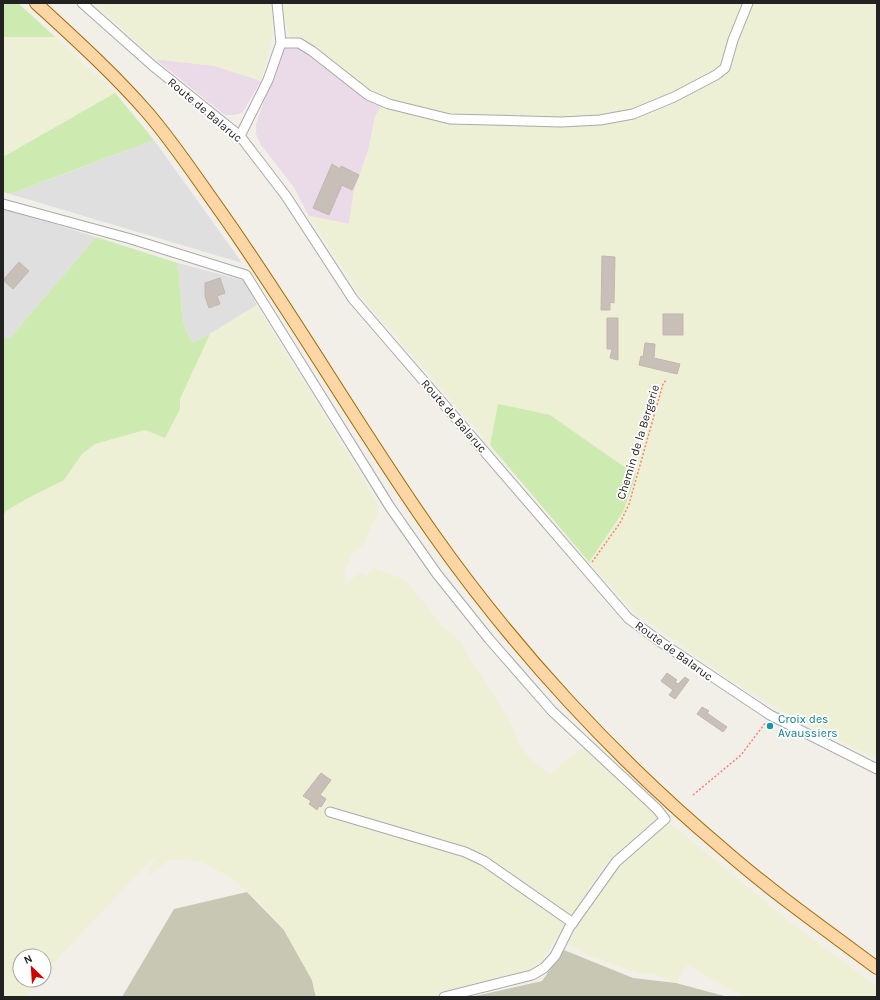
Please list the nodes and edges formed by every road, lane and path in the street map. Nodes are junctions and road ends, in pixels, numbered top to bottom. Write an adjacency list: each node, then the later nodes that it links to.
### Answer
1 (36, 3): 15 (main road)
2 (82, 3): 6 (street, Route de Balaruc)
3 (277, 3): 5 (street)
4 (748, 3): 5 (street)
5 (281, 43): 6 (street)
6 (240, 136): 9 (street, Route de Balaruc)
7 (3, 204): 14 (street)
8 (667, 379): 9 (path, Chemin de la Bergerie)
9 (586, 570): 10 (street, Route de Balaruc)
10 (770, 715): 11 (street, Route de Balaruc); 12 (path)
11 (877, 769)
12 (693, 795)
13 (330, 812): 14 (street)
14 (571, 925): 16 (street)
15 (877, 968)
16 (444, 997)

